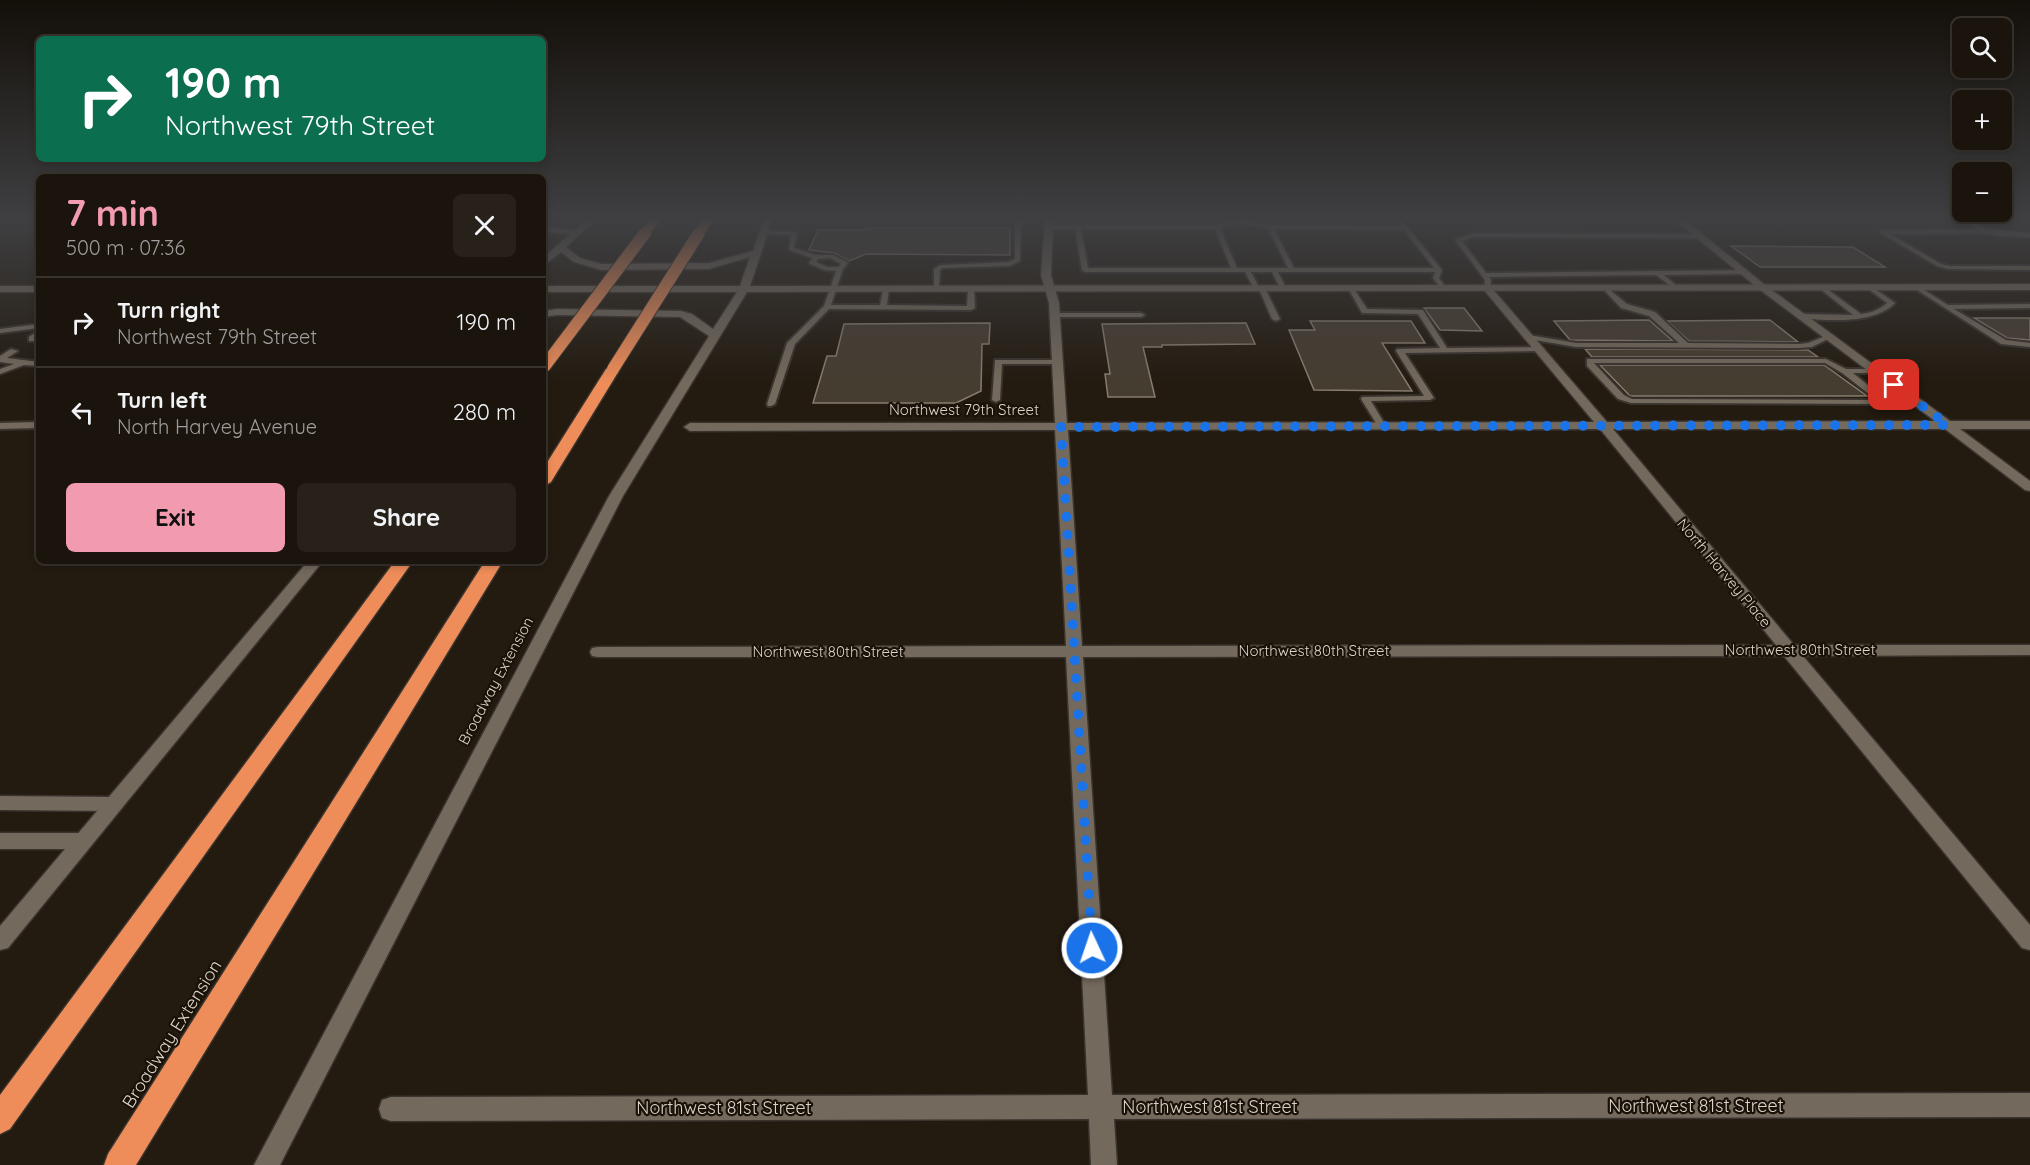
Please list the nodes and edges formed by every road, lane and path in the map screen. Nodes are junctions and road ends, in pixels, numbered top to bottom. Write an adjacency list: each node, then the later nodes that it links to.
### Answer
1 (614, 274): 64 (highway, bridge)
2 (673, 274): 78 (highway, bridge)
3 (749, 274): 21 (street, Broadway Extension)
4 (838, 274): 22 (lane)
5 (937, 274): 23 (lane)
6 (1046, 274): 36 (street)
7 (1250, 274): 25 (lane)
8 (1276, 274): 26 (lane)
9 (1438, 274): 28 (lane)
10 (1481, 274): 15 (lane)
11 (1563, 274): 15 (lane)
12 (1567, 274): 29 (lane)
13 (1660, 274): 31 (lane)
14 (1749, 274): 16 (street)
15 (1486, 282): 28 (street); 29 (street); 53 (street, North Harvey Place)
16 (1762, 287): 17 (street); 31 (street); 44 (street)
17 (1821, 287): 18 (street); 45 (lane)
18 (1869, 287): 19 (street); 45 (lane)
19 (1916, 287): 20 (street); 39 (lane)
20 (2030, 287)
21 (744, 288): 22 (street); 34 (street); 50 (street, Broadway Extension)
22 (834, 288): 35 (street); 38 (lane)
23 (936, 288): 24 (street); 35 (street)
24 (970, 288): 36 (street); 40 (lane)
25 (1259, 288): 26 (street); 36 (street); 46 (lane)
26 (1283, 288): 27 (street)
27 (1351, 288): 28 (street); 57 (lane)
28 (1443, 288)
29 (1582, 288): 30 (street)
30 (1605, 288): 31 (street); 54 (lane)
31 (1676, 288)
32 (0, 289): 33 (street)
33 (36, 289)
34 (546, 289)
35 (886, 289): 40 (lane)
36 (1050, 289): 42 (street)
37 (2030, 306): 39 (lane)
38 (827, 307): 40 (lane); 69 (lane)
39 (1946, 307): 56 (lane)
40 (883, 308)
41 (546, 314): 50 (street)
42 (1054, 315): 43 (lane); 62 (street)
43 (1141, 315)
44 (1803, 316): 45 (lane); 51 (street)
45 (1859, 316)
46 (1276, 319)
47 (36, 326): 48 (lane)
48 (22, 328): 49 (lane); 52 (lane)
49 (0, 331)
50 (715, 335): 98 (street, Broadway Extension)
51 (1830, 336): 55 (lane); 66 (street)
52 (4, 339)
53 (1535, 343): 54 (lane); 57 (lane); 75 (street, North Harvey Place)
54 (1685, 345): 55 (lane)
55 (1805, 345): 60 (lane)
56 (2030, 345)
57 (1445, 350): 74 (lane)
58 (14, 351): 59 (lane)
59 (0, 359): 63 (lane)
60 (1826, 361): 65 (lane); 65 (lane)
61 (36, 362): 63 (lane)
62 (1057, 362): 68 (lane); 77 (street)
63 (21, 364): 67 (lane)
64 (546, 364)
65 (1845, 371): 66 (lane)
66 (1876, 371): 71 (street)
67 (0, 372)
68 (996, 400)
69 (771, 404)
70 (36, 425): 73 (lane)
71 (1948, 425): 72 (street, Northwest 79th Street); 75 (street, Northwest 79th Street); 79 (street)
72 (2030, 425)
73 (0, 426)
74 (1382, 426): 75 (street, Northwest 79th Street); 77 (street, Northwest 79th Street)
75 (1602, 426): 83 (street, North Harvey Place)
76 (690, 427): 77 (street, Northwest 79th Street)
77 (1061, 427): 85 (street)
78 (546, 477)
79 (2030, 487)
80 (314, 564): 88 (street)
81 (402, 564): 96 (highway)
82 (492, 564): 97 (highway, Broadway Extension)
83 (1787, 650): 84 (street, Northwest 80th Street); 85 (street, Northwest 80th Street); 92 (street, North Harvey Place)
84 (2030, 650)
85 (1074, 651): 86 (street, Northwest 80th Street); 94 (street)
86 (598, 652)
87 (0, 803): 88 (street)
88 (114, 804): 90 (street)
89 (0, 841): 90 (street)
90 (83, 842): 91 (street)
91 (0, 941)
92 (2030, 941)
93 (2030, 1105): 94 (street, Northwest 81st Street)
94 (1101, 1107): 95 (street, Northwest 81st Street); 99 (street)
95 (391, 1109)
96 (0, 1119)
97 (119, 1165)
98 (267, 1165)
99 (1104, 1165)

